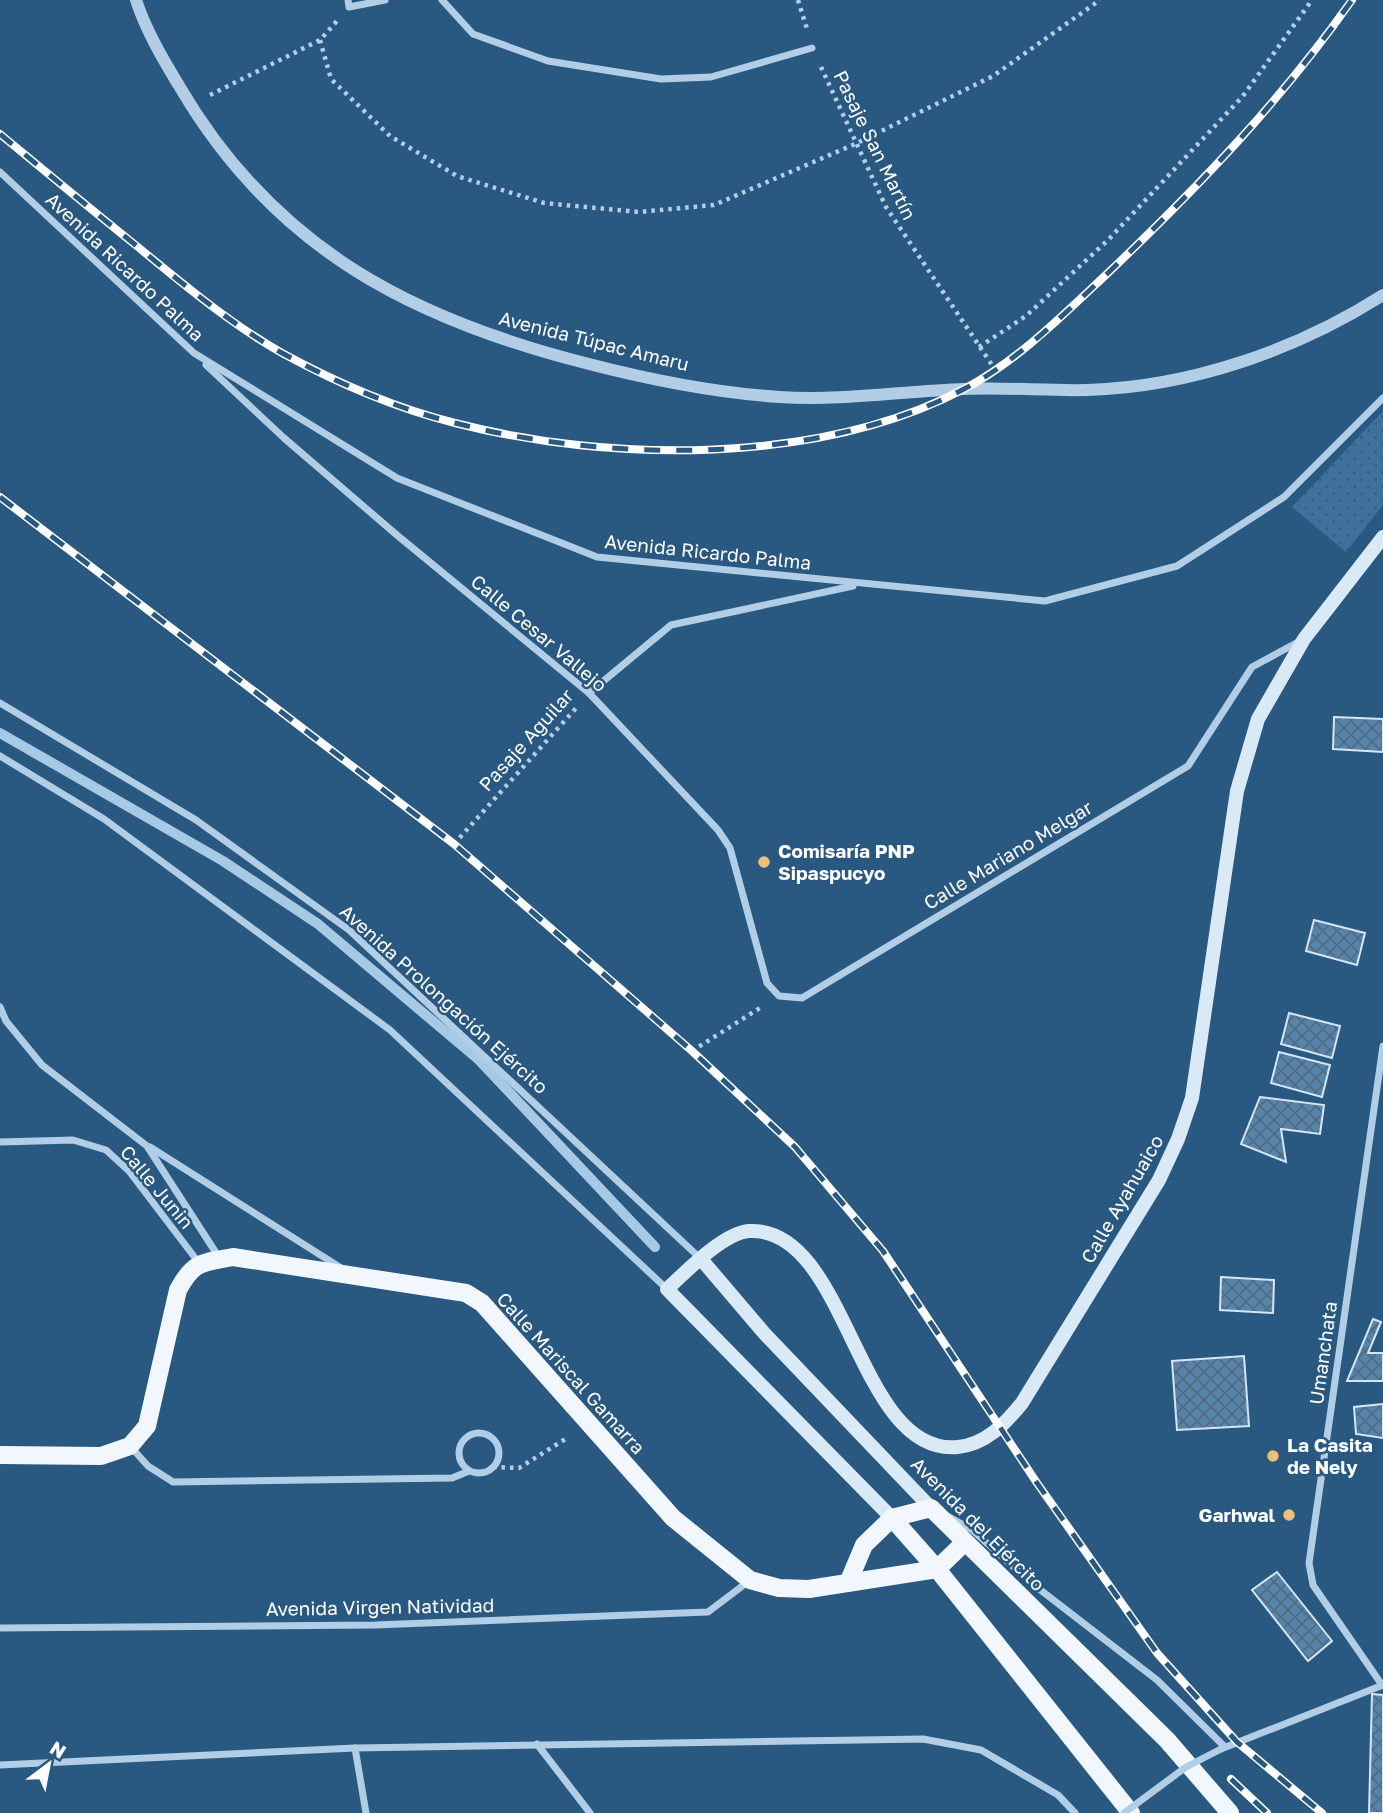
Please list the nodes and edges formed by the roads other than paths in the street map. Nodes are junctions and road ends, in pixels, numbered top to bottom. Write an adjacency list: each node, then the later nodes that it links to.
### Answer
1 (136, 0): 7 (street, Avenida Túpac Amaru)
2 (385, 0): 4 (street)
3 (442, 0): 5 (street)
4 (349, 3)
5 (812, 48)
6 (0, 172): 8 (street, Avenida Ricardo Palma)
7 (1383, 295)
8 (194, 353): 11 (street, Avenida Ricardo Palma); 13 (street, Calle Cesar Vallejo)
9 (1383, 398): 11 (street, Avenida Ricardo Palma)
10 (1383, 537): 12 (main road, Calle Ayahuaico)
11 (862, 584): 13 (street, Pasaje Aguilar)
12 (1304, 639): 16 (street, Calle Mariano Melgar); 21 (main road, Calle Ayahuaico)
13 (589, 693): 16 (street, Calle Cesar Vallejo)
14 (0, 703): 21 (street, Avenida Prolongación Ejército)
15 (0, 756): 25 (street)
16 (779, 996)
17 (0, 1007): 20 (street)
18 (1383, 1046): 36 (street, Umanchata)
19 (0, 1142): 23 (street, Calle Junin)
20 (147, 1146): 22 (street); 24 (street)
21 (701, 1259): 25 (main road, Calle Ayahuaico); 29 (main road, Avenida del Ejército)
22 (220, 1260): 23 (main road, Calle Mariscal Gamarra); 24 (main road, Calle Mariscal Gamarra)
23 (199, 1263): 26 (main road)
24 (353, 1276): 33 (main road, Calle Mariscal Gamarra)
25 (667, 1289): 30 (main road)
26 (130, 1446): 27 (main road); 28 (street)
27 (0, 1455)
28 (469, 1471): 28 (street)
29 (931, 1508): 30 (main road); 31 (main road, Avenida del Ejército); 39 (street)
30 (892, 1518): 32 (main road); 34 (main road)
31 (965, 1542): 32 (main road); 46 (main road, Avenida del Ejército)
32 (937, 1569): 34 (main road); 45 (main road)
33 (750, 1580): 34 (main road); 35 (street, Avenida Virgen Natividad)
34 (848, 1583)
35 (0, 1629)
36 (1382, 1685): 39 (street)
37 (537, 1744): 38 (street); 42 (street); 43 (street)
38 (355, 1748): 40 (street); 41 (street)
39 (1223, 1748): 44 (street, bridge)
40 (0, 1765)
41 (366, 1813)
42 (590, 1813)
43 (1075, 1813)
44 (1124, 1813)
45 (1132, 1813)
46 (1230, 1813)

